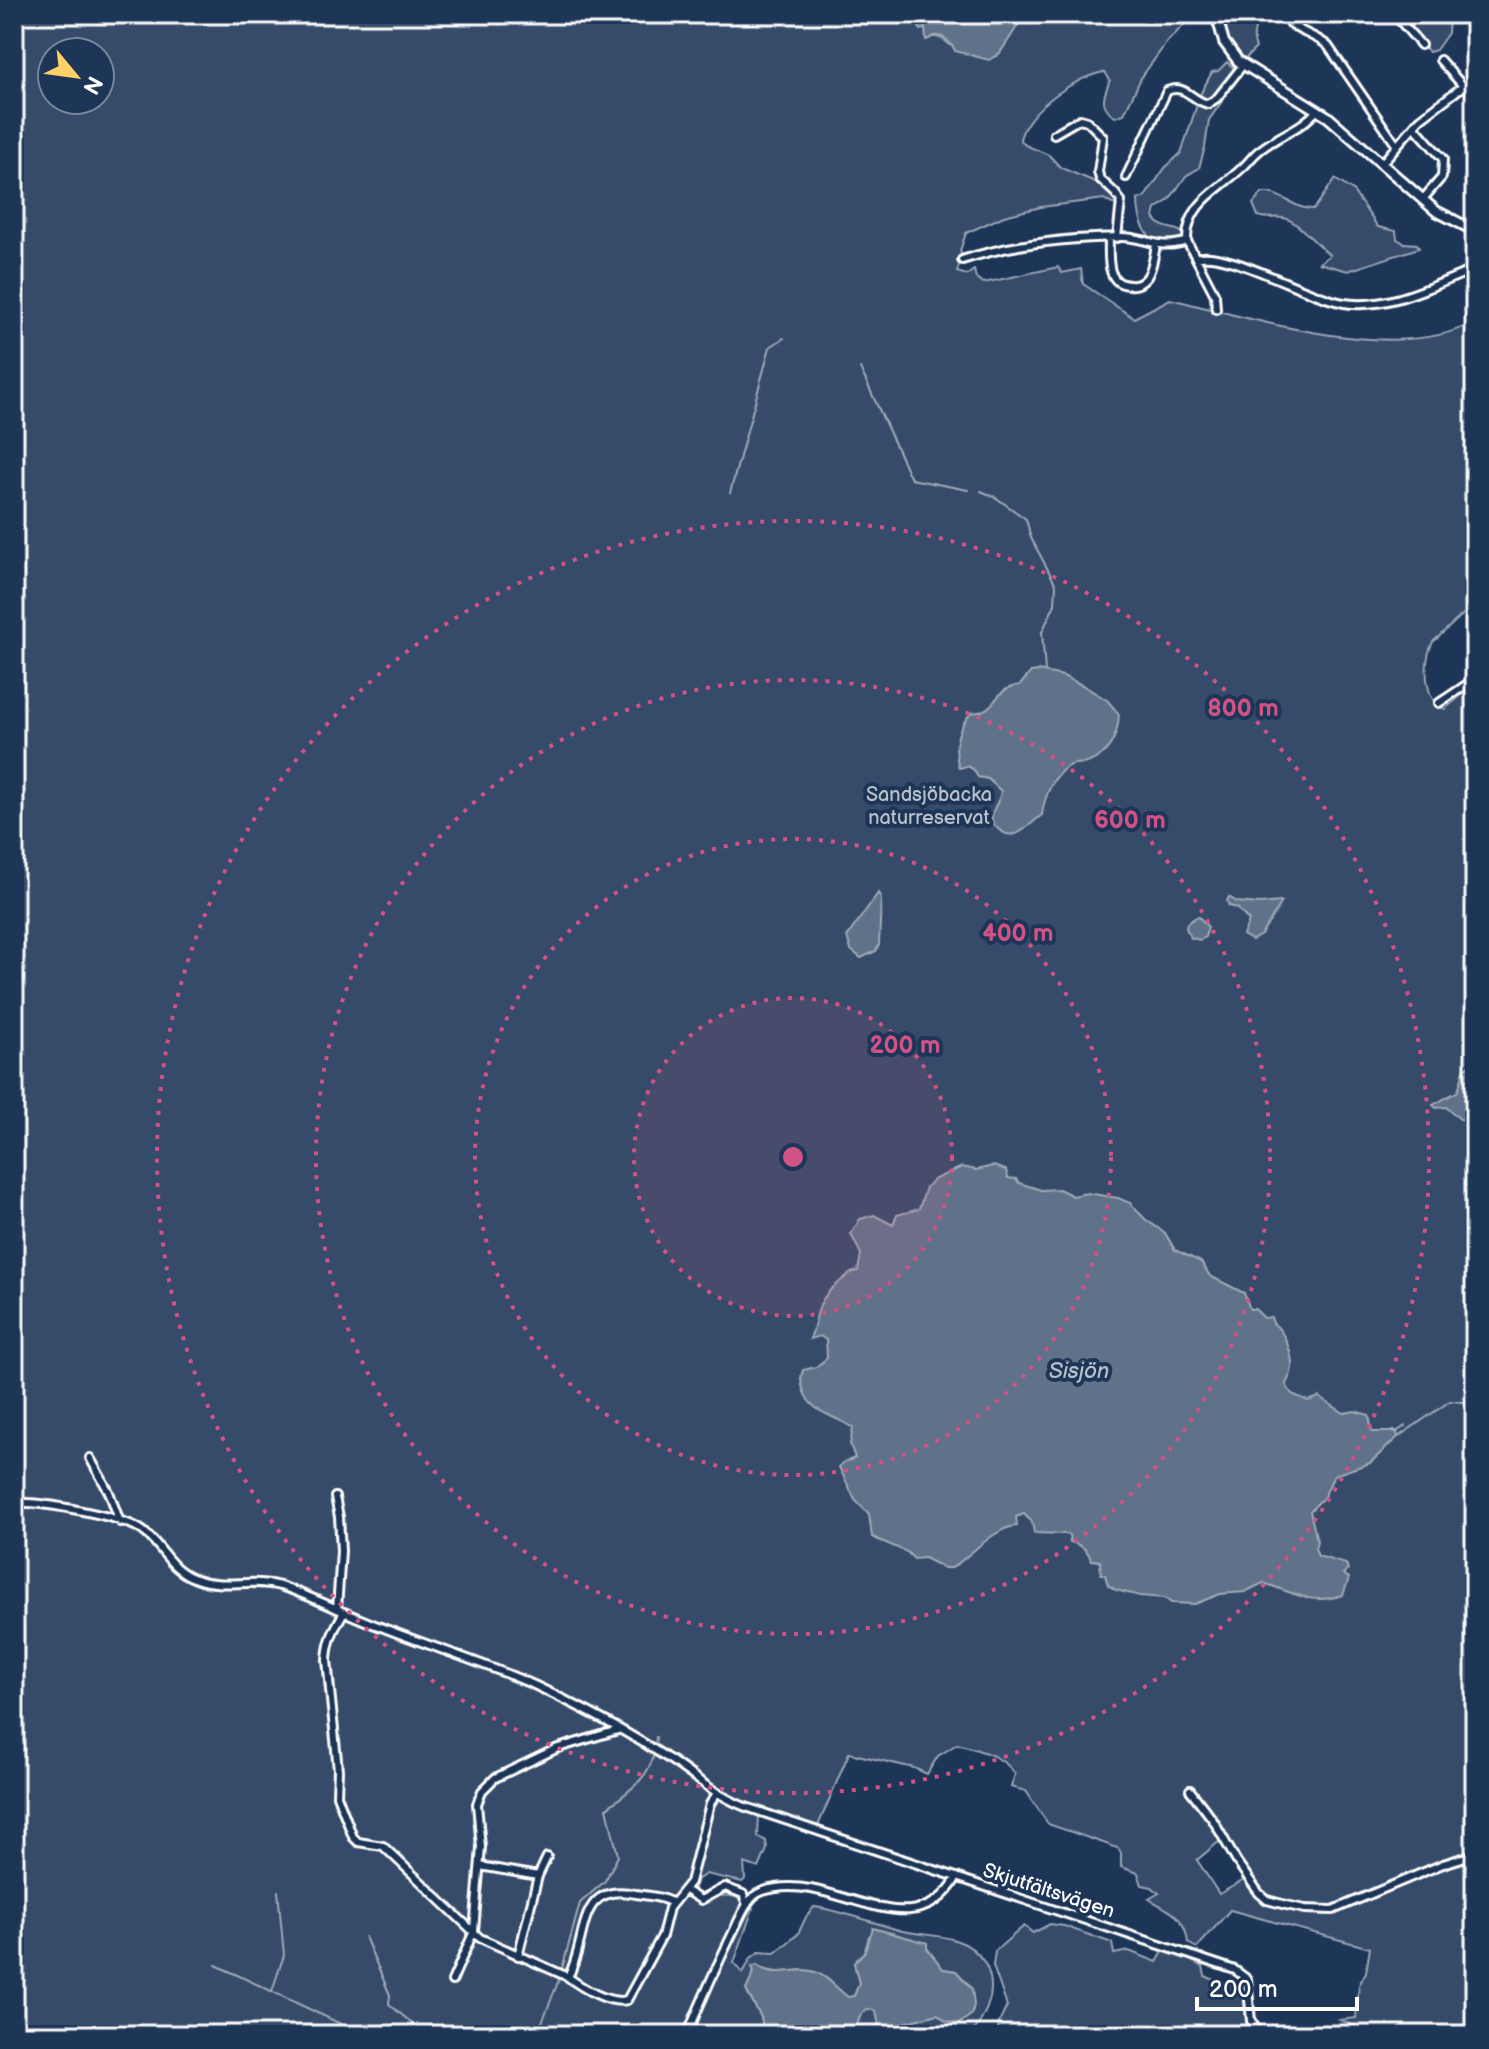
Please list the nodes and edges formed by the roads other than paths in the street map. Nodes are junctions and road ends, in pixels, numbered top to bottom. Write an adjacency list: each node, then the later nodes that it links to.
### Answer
1 (1216, 14): 6 (street)
2 (1283, 14): 13 (street)
3 (1394, 14): 4 (street)
4 (1421, 45)
5 (1440, 60): 8 (street)
6 (1243, 65): 10 (street); 15 (street)
7 (1475, 77): 8 (street)
8 (1463, 86): 9 (street); 11 (street)
9 (1475, 93)
10 (1317, 110): 14 (street); 19 (street)
11 (1414, 126): 13 (street); 16 (street)
12 (1054, 134): 18 (street)
13 (1397, 146): 14 (street)
14 (1382, 163): 16 (street)
15 (1126, 177)
16 (1423, 199): 17 (street)
17 (1475, 231)
18 (1113, 238): 20 (street); 20 (street); 22 (street)
19 (1187, 241): 20 (street); 21 (street)
20 (1156, 245)
21 (1196, 258): 23 (street); 24 (street)
22 (962, 260)
23 (1475, 269)
24 (1216, 309)
25 (1475, 679): 26 (street)
26 (1439, 703)
27 (90, 1458): 30 (street)
28 (335, 1497): 31 (street)
29 (14, 1503): 30 (street)
30 (120, 1522): 31 (street)
31 (340, 1611): 32 (street); 43 (street)
32 (618, 1730): 34 (street); 37 (street)
33 (1190, 1790): 35 (street)
34 (717, 1793): 39 (street); 40 (street)
35 (1475, 1854)
36 (547, 1857): 38 (street)
37 (480, 1866): 38 (street); 43 (street)
38 (538, 1876): 44 (street)
39 (957, 1877): 42 (street, Skjutfältsvägen); 48 (street, Skjutfältsvägen)
40 (685, 1890): 41 (street); 42 (street)
41 (672, 1903): 45 (street); 45 (street)
42 (747, 1905): 47 (street)
43 (474, 1931): 44 (street); 46 (street)
44 (518, 1956): 45 (street)
45 (568, 1977)
46 (452, 1981)
47 (687, 2035)
48 (1260, 2035)

